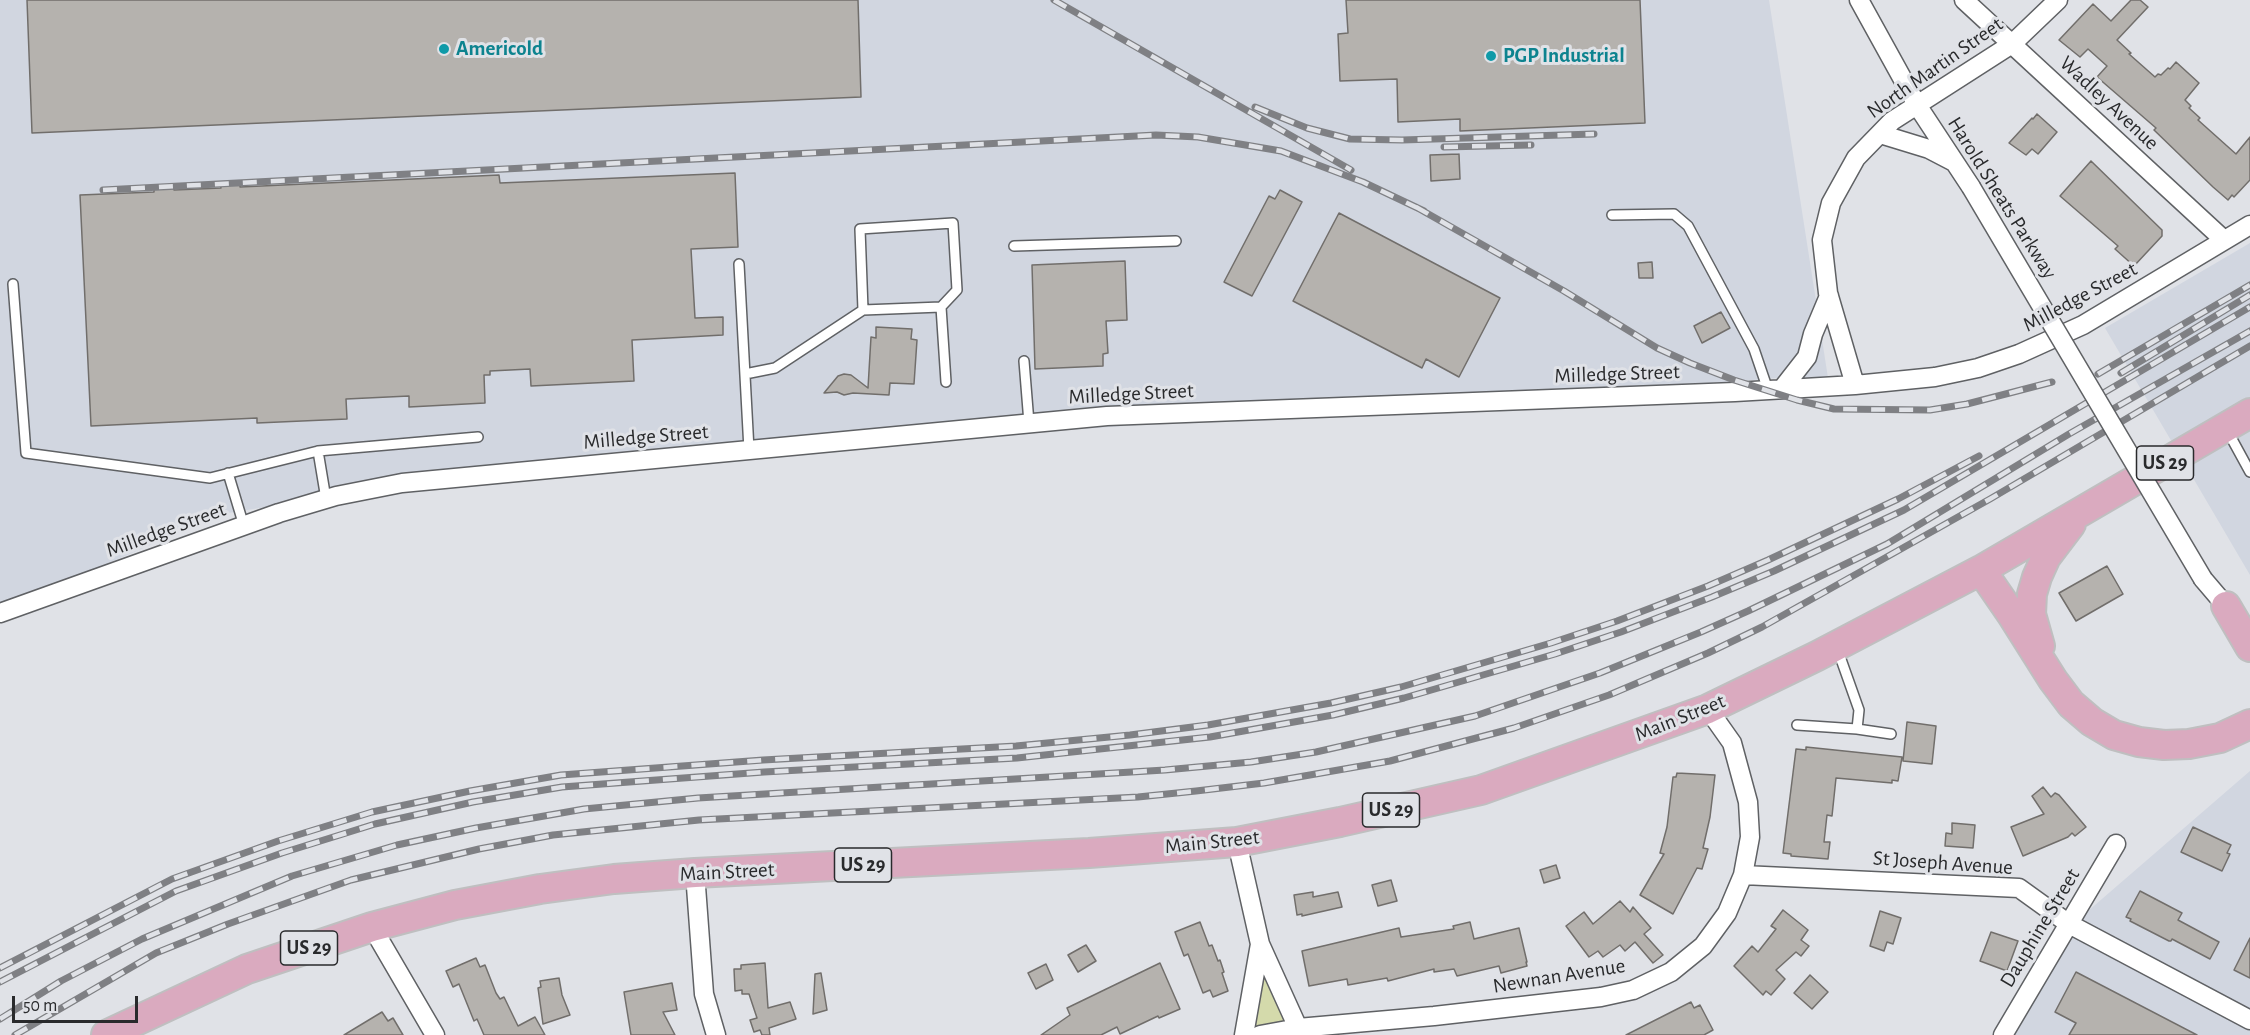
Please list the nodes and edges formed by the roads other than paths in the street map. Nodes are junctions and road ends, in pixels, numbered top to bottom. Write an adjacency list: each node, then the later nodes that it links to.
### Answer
1 (1859, 0): 5 (street, Harold Sheats Parkway)
2 (1964, 0): 4 (street, Wadley Avenue)
3 (2058, 0): 4 (street, North Martin Street)
4 (2012, 44): 5 (street, North Martin Street); 11 (street, Wadley Avenue)
5 (1917, 105): 6 (street, North Martin Street); 7 (street, Harold Sheats Parkway)
6 (1880, 134): 7 (street); 15 (street, North Martin Street)
7 (1955, 162): 35 (street, Harold Sheats Parkway, bridge)
8 (1612, 215): 22 (lane)
9 (2250, 225): 11 (street, Milledge Street)
10 (1176, 240): 12 (lane)
11 (2224, 240): 21 (street, Milledge Street)
12 (1014, 246)
13 (739, 264): 19 (lane)
14 (13, 284): 30 (lane)
15 (1829, 296): 21 (street, North Martin Street); 22 (street)
16 (941, 307): 17 (lane); 17 (lane); 20 (lane)
17 (863, 310): 19 (lane)
18 (1024, 361): 24 (lane)
19 (745, 374): 26 (lane)
20 (946, 382)
21 (1855, 385): 22 (street, Milledge Street)
22 (1775, 389): 24 (street, Milledge Street)
23 (2238, 420): 28 (lane); 32 (main road, Main Street / US 29)
24 (1029, 423): 26 (street, Milledge Street)
25 (478, 437): 27 (lane)
26 (749, 450): 31 (street, Milledge Street)
27 (318, 451): 30 (lane); 31 (lane)
28 (2247, 459): 29 (lane)
29 (2250, 472)
30 (228, 473): 33 (lane)
31 (326, 499): 33 (street, Milledge Street)
32 (2080, 512): 34 (main road, Main Street / US 29); 40 (main road)
33 (244, 526): 36 (street, Milledge Street)
34 (1981, 570): 38 (main road, Main Street / US 29); 40 (main road)
35 (2226, 606): 37 (street, Harold Sheats Parkway); 39 (main road)
36 (0, 613)
37 (2250, 624)
38 (1836, 646): 42 (main road, Main Street / US 29); 45 (lane)
39 (2250, 646)
40 (2045, 668): 47 (main road)
41 (2250, 705): 47 (main road)
42 (1708, 709): 48 (main road, Main Street / US 29); 51 (street, Newnan Avenue)
43 (2250, 724): 47 (main road)
44 (1797, 725): 45 (lane)
45 (1857, 729): 46 (lane)
46 (1891, 734)
47 (2207, 741)
48 (1237, 842): 50 (main road, Main Street / US 29); 54 (street)
49 (2116, 844): 52 (street, Dauphine Street)
50 (694, 873): 53 (main road, Main Street / US 29); 59 (street)
51 (1743, 874): 52 (street, St Joseph Avenue); 56 (street, Newnan Avenue)
52 (2069, 924): 55 (street, St Joseph Avenue); 62 (street, Dauphine Street)
53 (372, 927): 57 (main road, Main Street / US 29); 58 (street)
54 (1260, 944): 56 (street); 60 (street)
55 (2250, 1020)
56 (1298, 1028): 61 (street, Newnan Avenue)
57 (113, 1033)
58 (435, 1035)
59 (716, 1035)
60 (1244, 1035)
61 (1260, 1035)
62 (2003, 1035)

